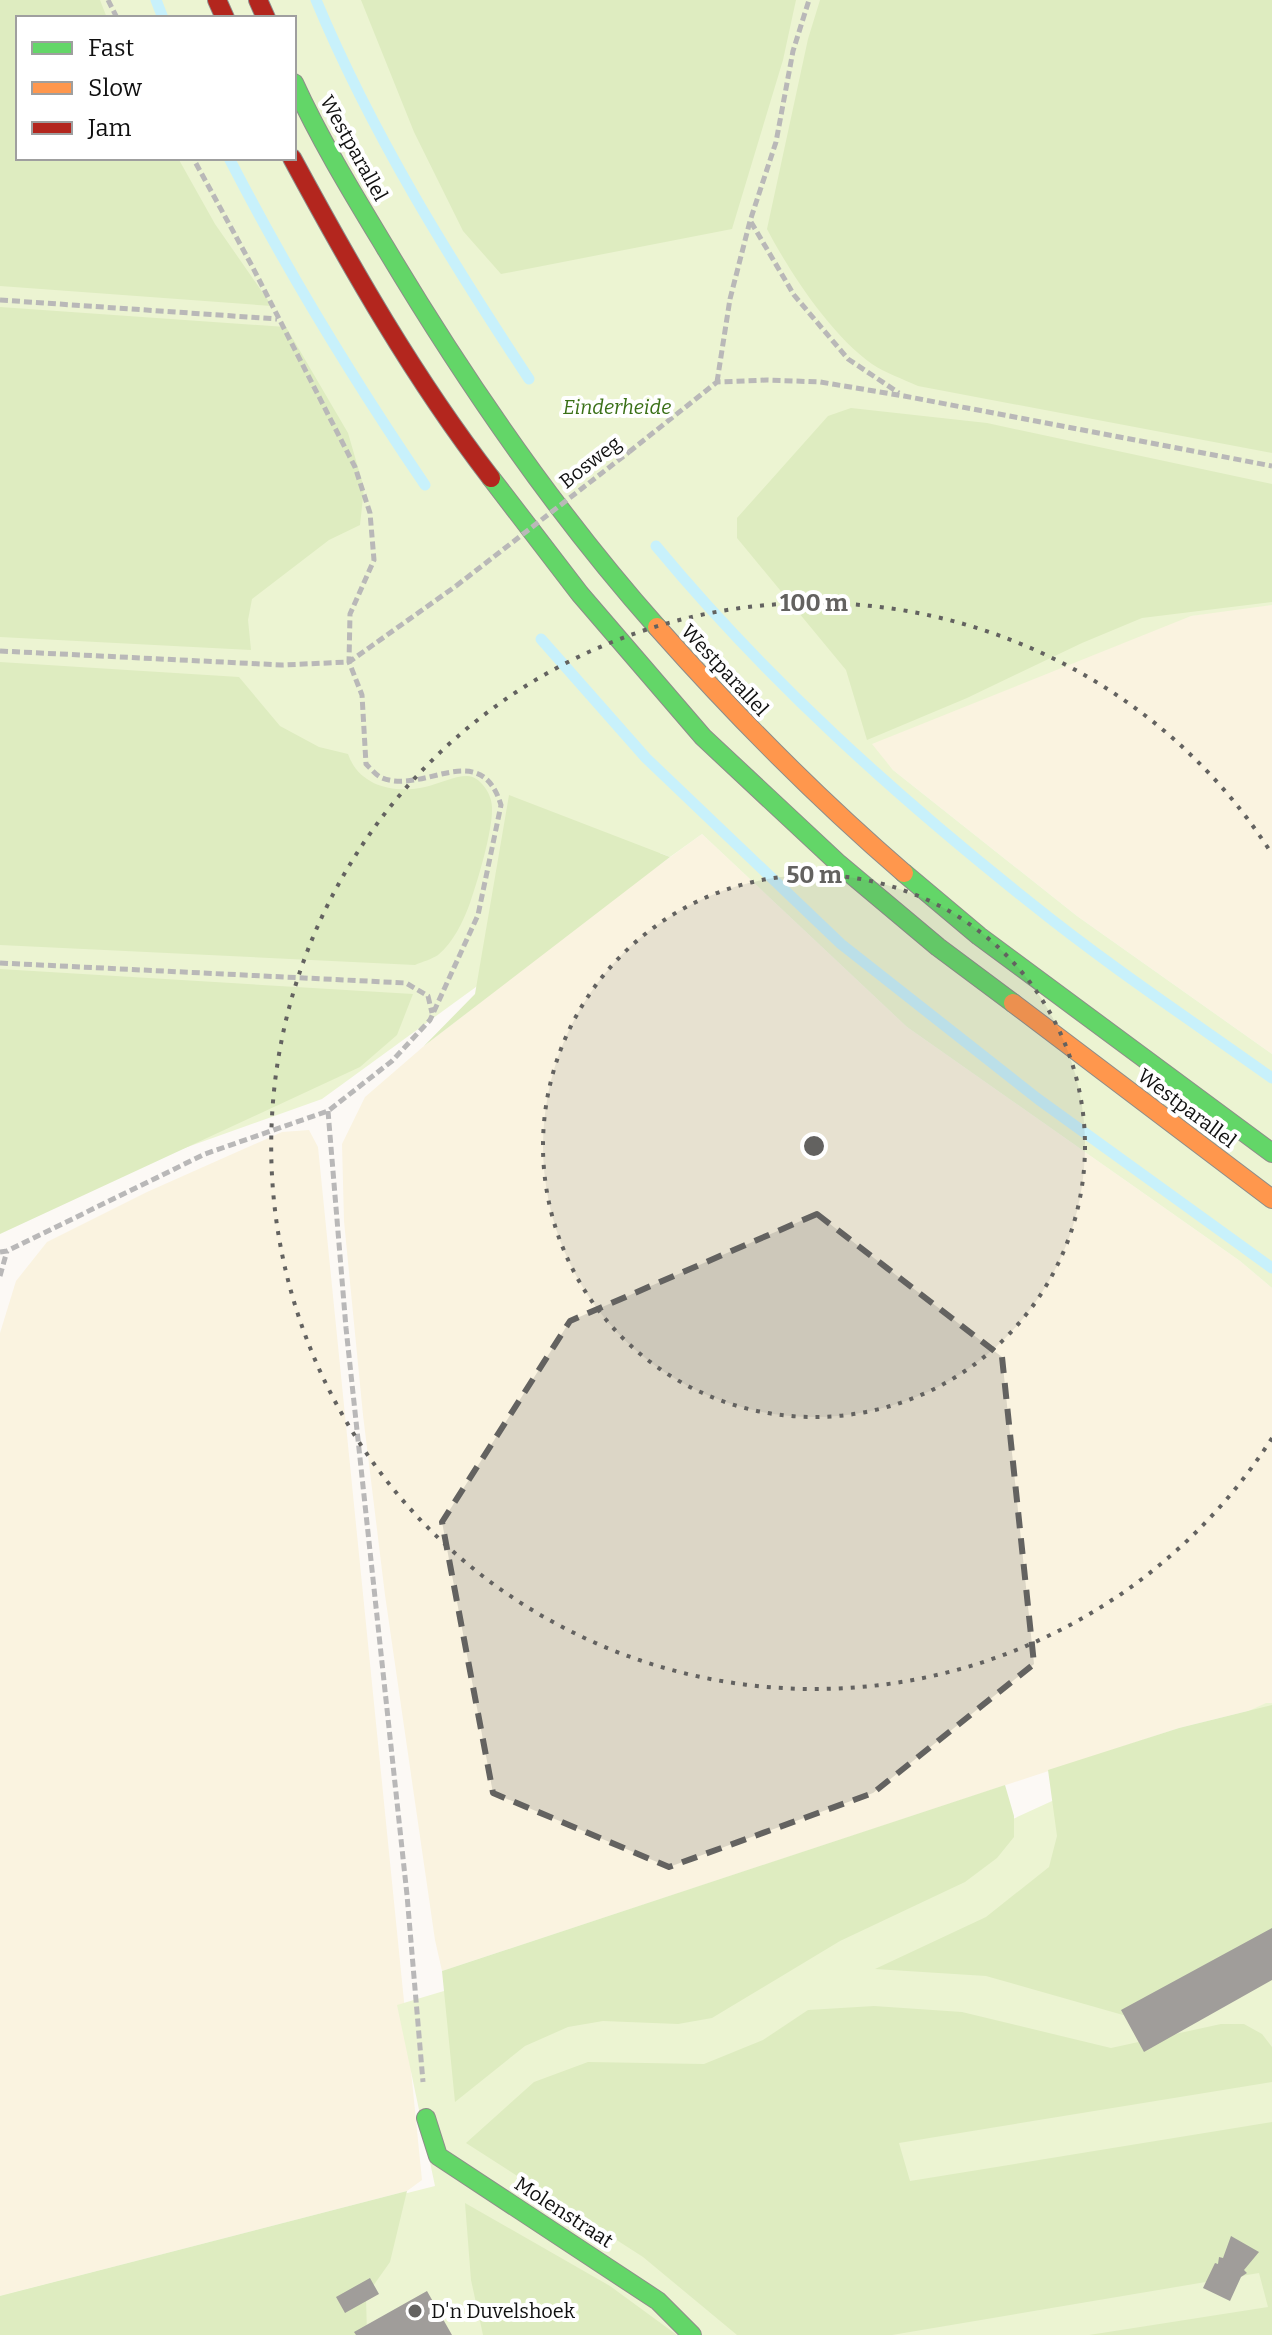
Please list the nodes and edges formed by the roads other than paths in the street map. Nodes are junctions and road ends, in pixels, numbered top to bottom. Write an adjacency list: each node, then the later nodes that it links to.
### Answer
1 (296, 87): 3 (main road, Westparallel)
2 (293, 160): 4 (main road, Westparallel)
3 (1272, 1153)
4 (1272, 1199)
5 (426, 2118): 6 (main road, Molenstraat)
6 (692, 2335)

